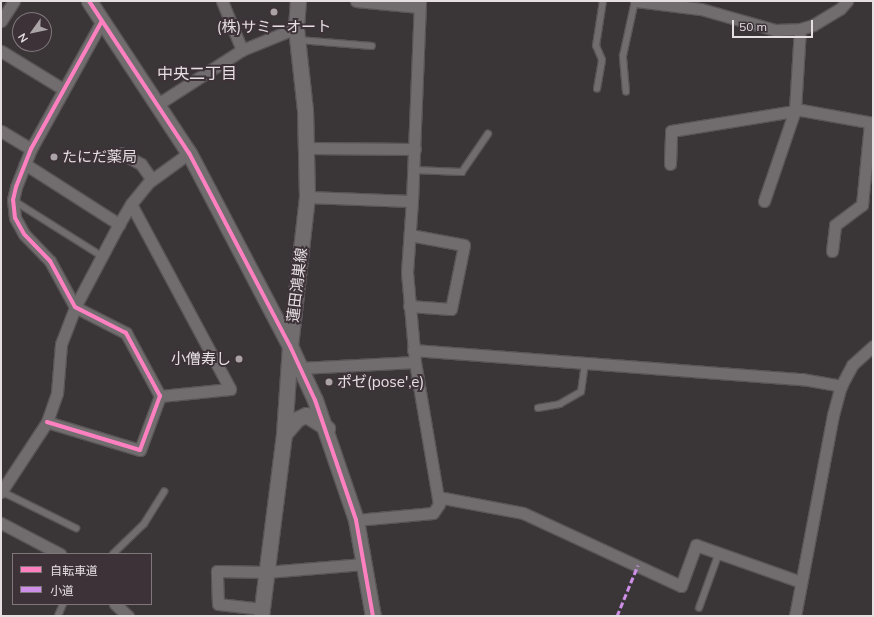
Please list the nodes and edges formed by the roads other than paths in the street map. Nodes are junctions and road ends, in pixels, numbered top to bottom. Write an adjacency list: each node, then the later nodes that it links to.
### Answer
1 (14, 1): 10 (street)
2 (89, 1): 11 (street)
3 (222, 1): 15 (street)
4 (298, 1): 13 (street, 蓮田鴻巣線)
5 (360, 1): 9 (street)
6 (603, 1): 18 (lane)
7 (635, 1): 12 (street); 19 (lane)
8 (847, 1): 12 (street)
9 (420, 4): 27 (street)
10 (1, 21)
11 (102, 21): 17 (street); 20 (street)
12 (800, 29): 21 (street)
13 (297, 34): 14 (lane); 15 (street); 25 (street, 蓮田鴻巣線)
14 (372, 46)
15 (242, 50): 20 (street)
16 (1, 51): 17 (street)
17 (63, 89): 26 (street)
18 (597, 89)
19 (626, 92)
20 (158, 104): 29 (street)
21 (795, 110): 22 (street); 31 (street); 37 (street)
22 (872, 123): 41 (street)
23 (1, 132): 26 (street)
24 (488, 134): 32 (lane)
25 (306, 148): 27 (street); 34 (street, 蓮田鴻巣線)
26 (31, 149): 30 (street)
27 (414, 149): 32 (street)
28 (121, 153): 33 (street)
29 (189, 153): 33 (street); 45 (street)
30 (25, 164): 35 (street); 39 (street)
31 (670, 164)
32 (414, 170): 36 (street)
33 (152, 180): 38 (street)
34 (307, 197): 36 (street); 45 (street, 蓮田鴻巣線)
35 (14, 200): 42 (lane); 44 (street)
36 (412, 201): 40 (street)
37 (764, 201)
38 (130, 204): 39 (street); 51 (street)
39 (119, 224): 42 (street)
40 (410, 235): 43 (street); 43 (street)
41 (832, 251)
42 (102, 256): 44 (street)
43 (409, 306): 47 (street)
44 (75, 307): 51 (street); 53 (street)
45 (290, 346): 49 (street); 55 (street, 蓮田鴻巣線)
46 (873, 346): 50 (street)
47 (414, 356): 48 (street); 49 (street); 58 (street)
48 (585, 364): 50 (street); 52 (lane)
49 (300, 368): 54 (street)
50 (841, 386): 67 (street)
51 (160, 396): 53 (street)
52 (538, 408)
53 (47, 422): 56 (street)
54 (326, 428): 55 (street); 59 (street)
55 (284, 434): 66 (street, 蓮田鴻巣線)
56 (1, 491): 61 (lane)
57 (164, 492): 63 (lane)
58 (438, 497): 59 (street); 64 (street)
59 (356, 520): 65 (street)
60 (1, 523): 62 (street)
61 (76, 528)
62 (58, 553)
63 (114, 553)
64 (718, 553): 67 (street); 70 (lane)
65 (364, 564): 66 (street); 74 (street)
66 (266, 572): 71 (street, 蓮田鴻巣線); 71 (street)
67 (801, 582): 75 (street)
68 (63, 605): 72 (lane)
69 (116, 605): 73 (street)
70 (698, 608)
71 (262, 612)
72 (58, 616)
73 (128, 616)
74 (373, 616)
75 (795, 616)

